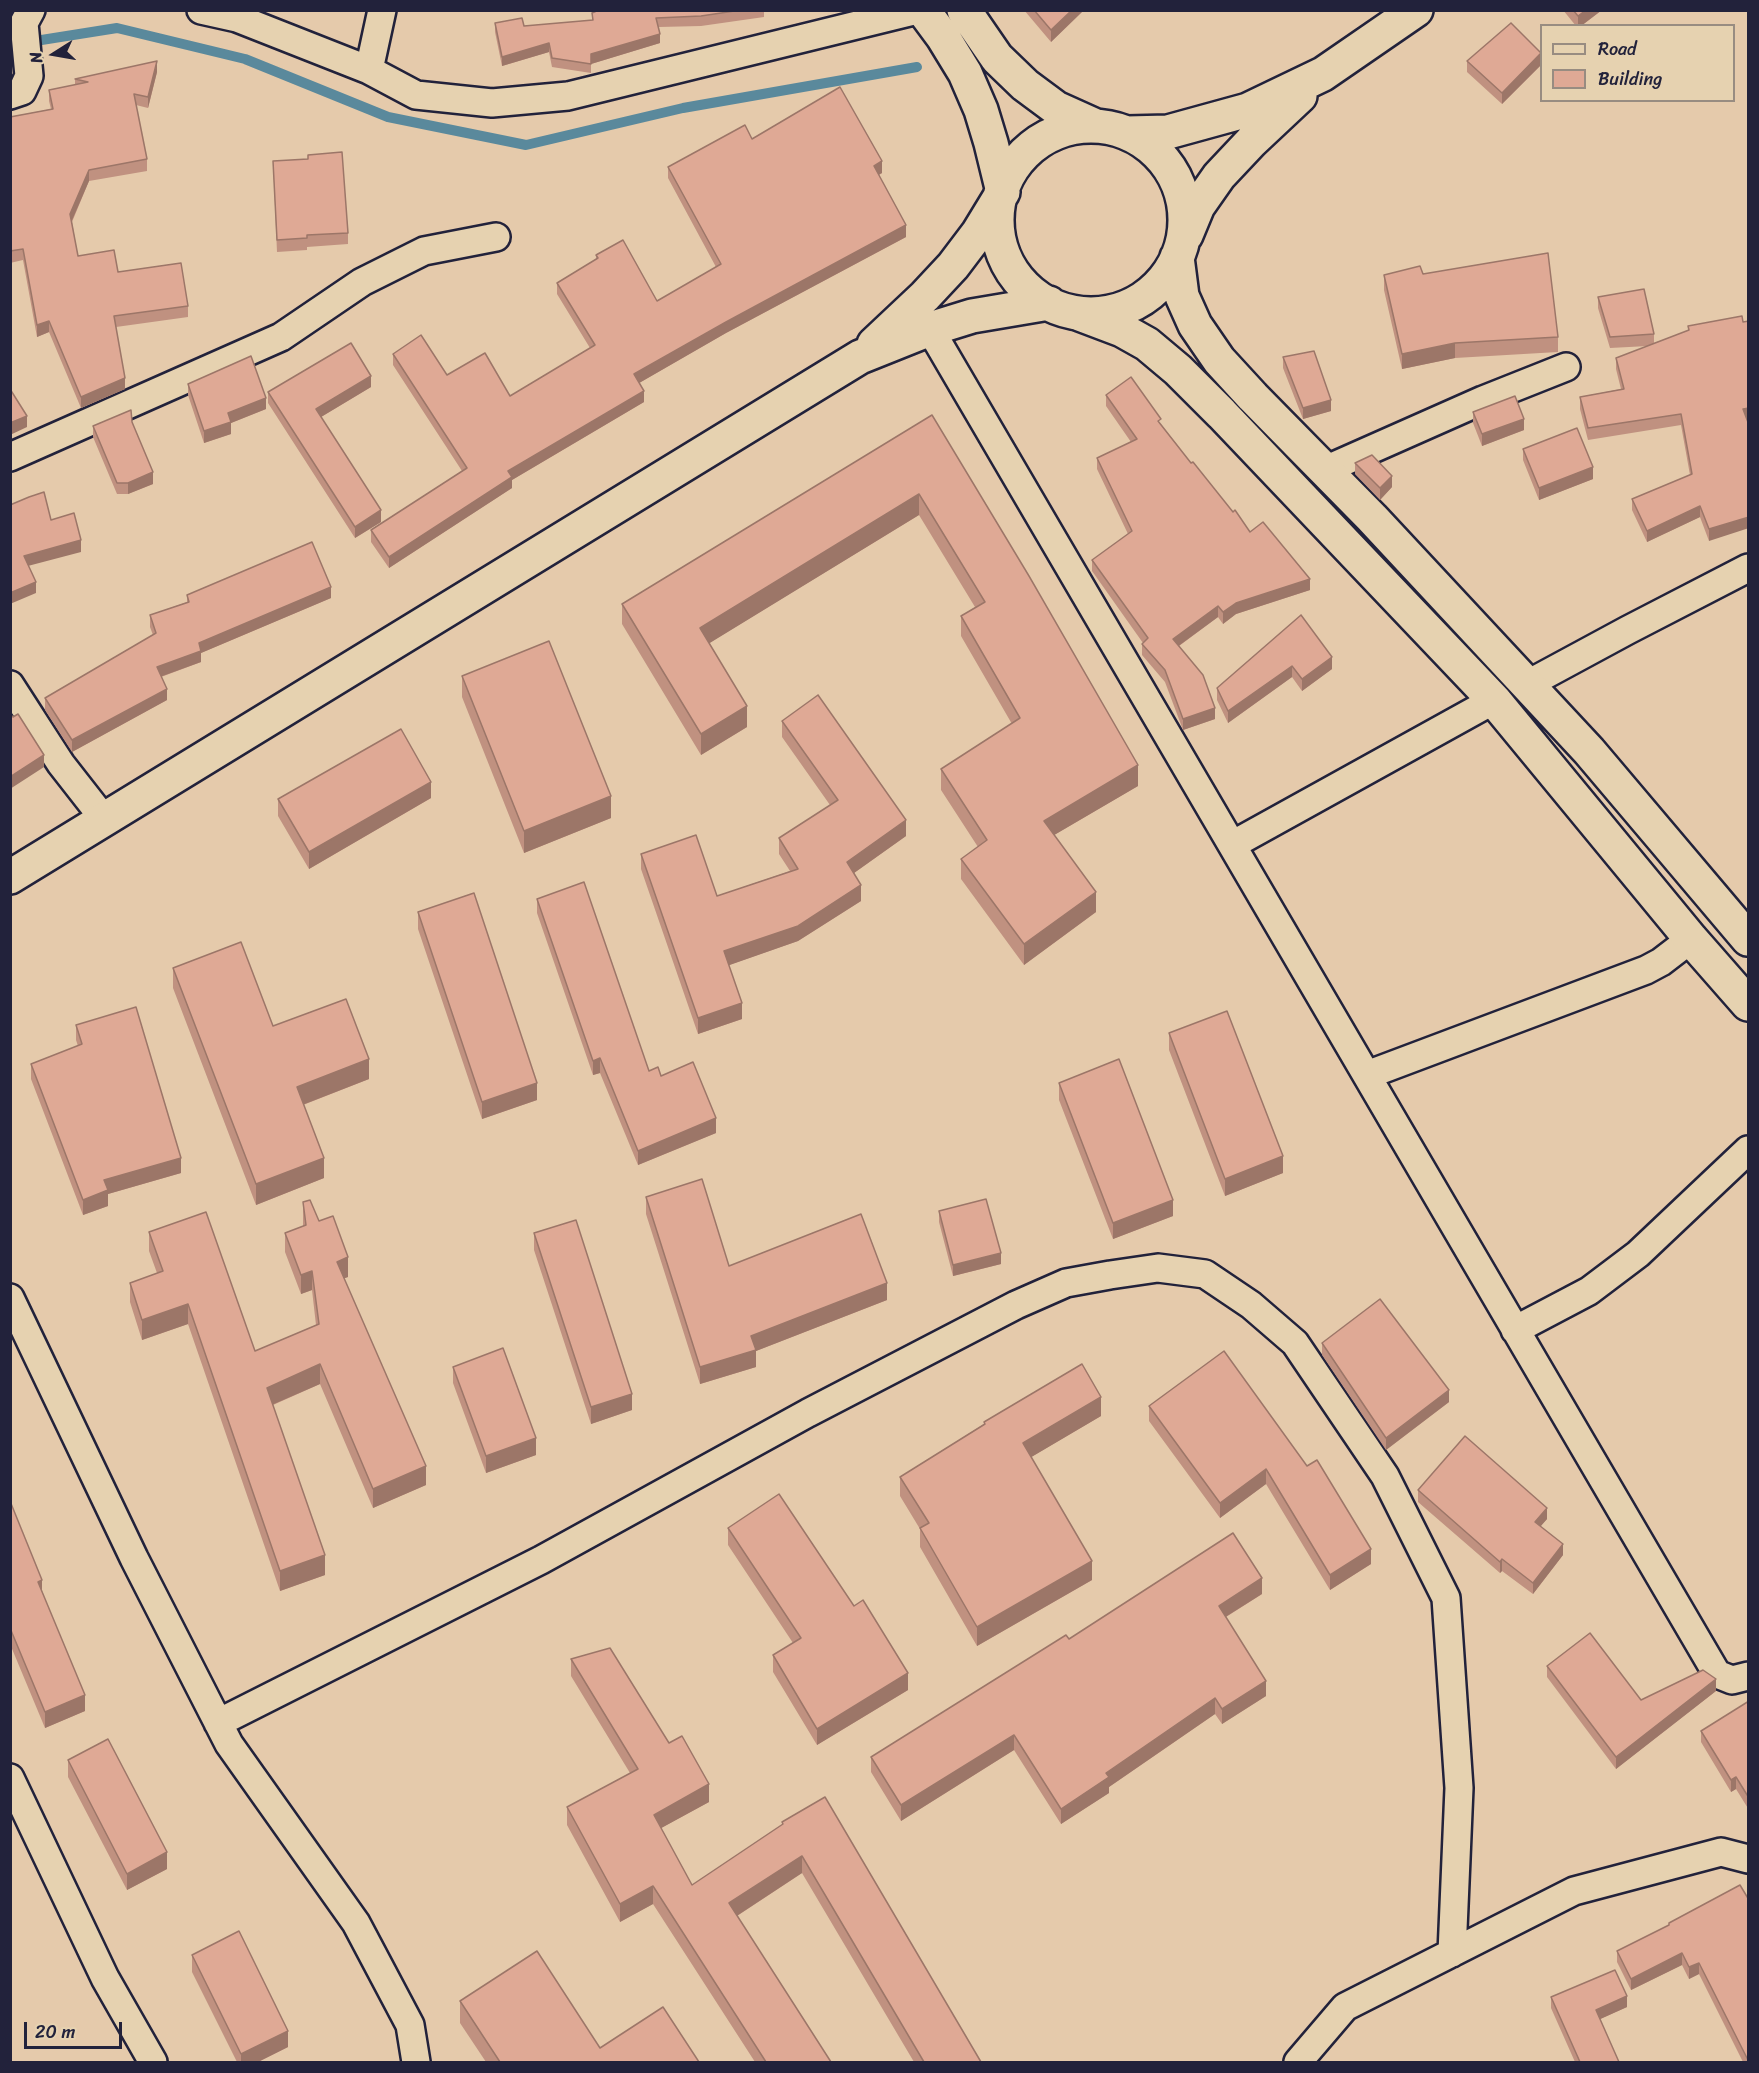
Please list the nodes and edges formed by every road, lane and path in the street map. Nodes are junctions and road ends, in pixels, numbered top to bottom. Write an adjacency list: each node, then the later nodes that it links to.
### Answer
1 (201, 10): 8 (street)
2 (382, 10): 8 (street)
3 (918, 10): 8 (street)
4 (923, 10): 13 (main road)
5 (964, 10): 11 (main road)
6 (1416, 10): 9 (main road)
7 (27, 17): 10 (street)
8 (369, 70)
9 (1323, 74): 12 (main road); 15 (main road)
10 (10, 96)
11 (1096, 126): 12 (main road); 13 (main road)
12 (1127, 133): 15 (main road)
13 (1003, 192): 16 (main road); 18 (main road)
14 (496, 237): 20 (street)
15 (1180, 248): 16 (main road); 21 (main road)
16 (1063, 308): 17 (main road); 25 (main road)
17 (930, 329): 18 (main road); 27 (street)
18 (860, 357): 26 (main road)
19 (1566, 367): 21 (street)
20 (10, 457)
21 (1325, 470): 23 (main road)
22 (1749, 568): 23 (street)
23 (1528, 684): 30 (main road)
24 (10, 685): 26 (street)
25 (1494, 700): 27 (street); 29 (main road)
26 (104, 819): 28 (main road)
27 (1232, 845): 32 (street)
28 (10, 877)
29 (1691, 939): 31 (main road); 32 (street)
30 (1749, 939)
31 (1749, 1004)
32 (1366, 1076): 35 (street)
33 (1749, 1150): 35 (street)
34 (10, 1298): 37 (street)
35 (1515, 1330): 36 (street)
36 (1749, 1676)
37 (218, 1723): 40 (street); 42 (street)
38 (10, 1778): 41 (street)
39 (1749, 1859): 40 (street)
40 (1452, 1953): 43 (street)
41 (153, 2062)
42 (416, 2062)
43 (1298, 2062)

